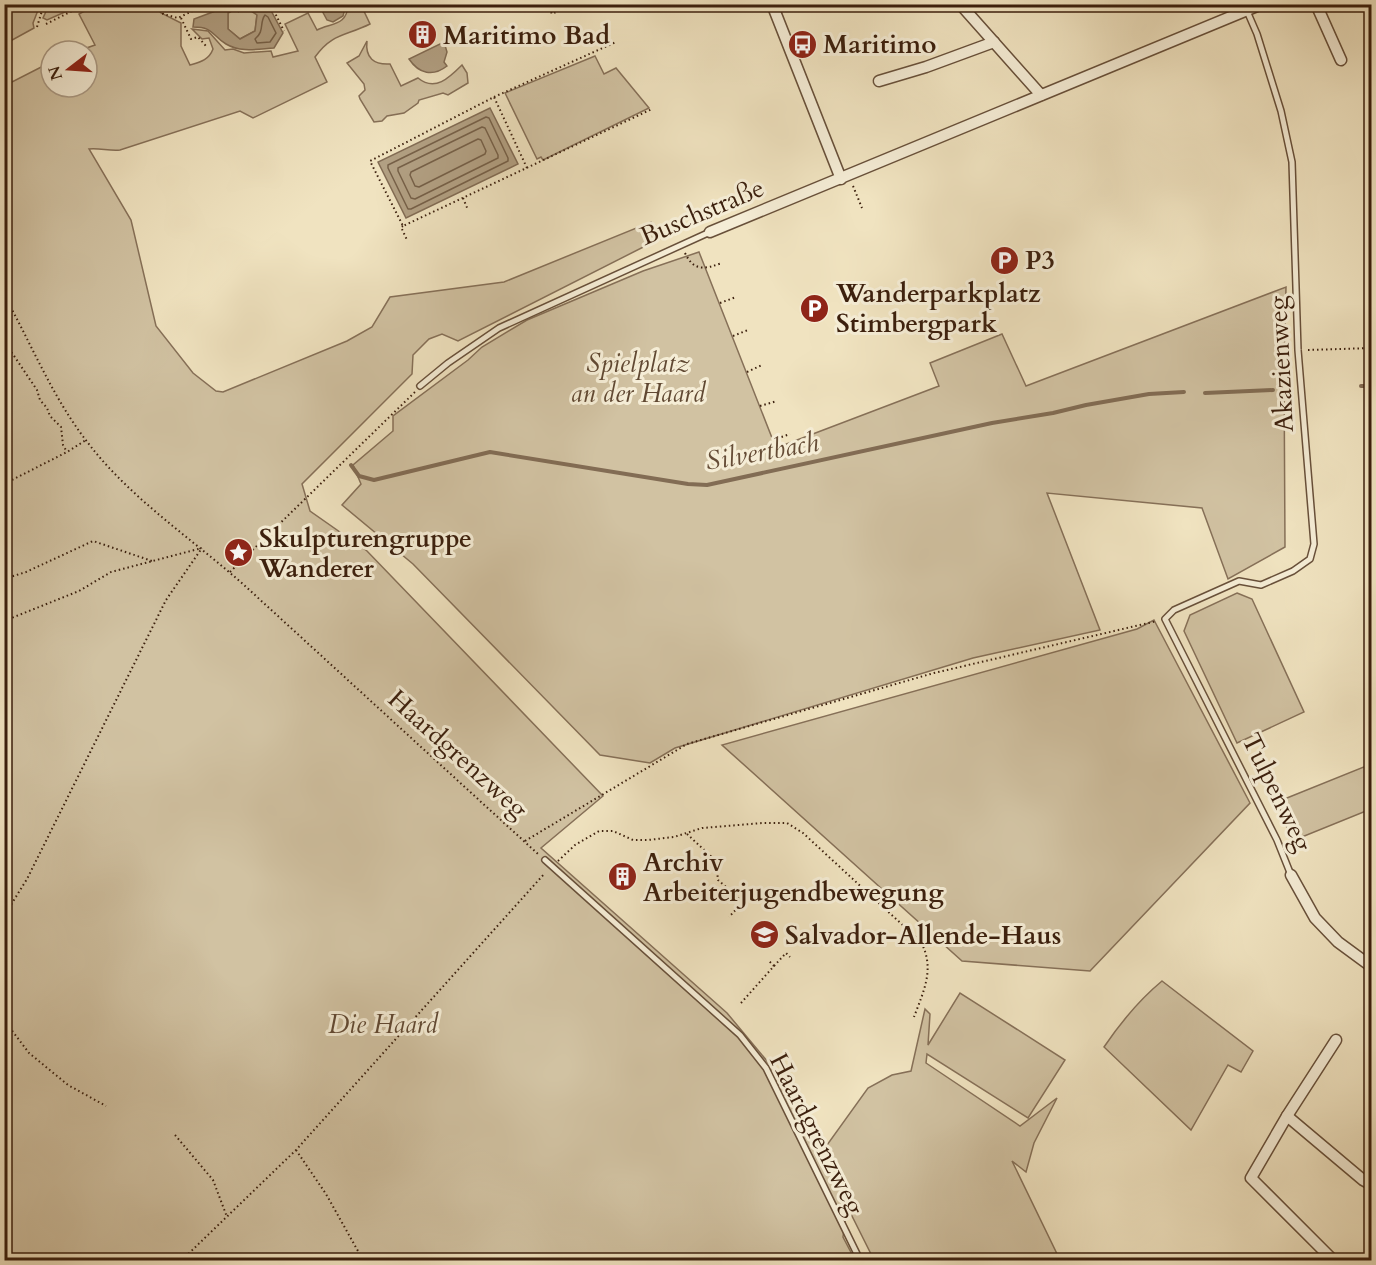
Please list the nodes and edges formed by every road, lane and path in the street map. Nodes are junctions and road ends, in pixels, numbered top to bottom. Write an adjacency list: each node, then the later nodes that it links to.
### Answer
1 (44, 4): 16 (path)
2 (86, 4): 15 (path)
3 (162, 4): 14 (path)
4 (207, 4): 14 (path)
5 (233, 4): 13 (path)
6 (276, 4): 17 (path)
7 (548, 4): 8 (path)
8 (572, 4)
9 (772, 4): 27 (street)
10 (960, 4): 19 (street)
11 (1316, 4): 21 (street)
12 (1255, 7): 23 (street, Buschstraße); 43 (lane, Akazienweg)
13 (237, 11)
14 (181, 18): 20 (path)
15 (46, 24)
16 (37, 27)
17 (284, 31)
18 (616, 42): 24 (path)
19 (994, 42): 22 (street); 23 (street)
20 (206, 46)
21 (1341, 60)
22 (879, 81)
23 (1041, 95): 27 (street, Buschstraße)
24 (494, 97): 26 (path); 31 (path)
25 (652, 110): 26 (path)
26 (527, 168): 28 (path)
27 (845, 177): 29 (path); 32 (street, Buschstraße)
28 (463, 198): 30 (path); 31 (path)
29 (862, 208)
30 (468, 210)
31 (403, 226): 33 (path)
32 (710, 232): 34 (lane, Buschstraße)
33 (407, 240)
34 (681, 244): 35 (path); 46 (lane, Buschstraße)
35 (722, 262)
36 (4, 295): 50 (path, Haardgrenzweg)
37 (736, 297): 38 (path)
38 (720, 303)
39 (748, 330): 40 (path)
40 (733, 336)
41 (4, 341): 52 (path)
42 (1371, 348): 43 (path)
43 (1298, 350): 58 (lane, Akazienweg)
44 (762, 365): 45 (path)
45 (747, 372)
46 (420, 386): 56 (path)
47 (777, 400): 48 (path)
48 (760, 406)
49 (790, 434): 51 (path)
50 (86, 440): 52 (path); 54 (path, Haardgrenzweg)
51 (773, 440)
52 (67, 452): 53 (path)
53 (4, 484)
54 (202, 548): 55 (path); 56 (path, Haardgrenzweg); 65 (path)
55 (152, 561): 57 (path); 59 (path)
56 (230, 572): 61 (path, Haardgrenzweg)
57 (4, 579)
58 (1165, 619): 61 (path); 64 (lane, Tulpenweg)
59 (4, 621)
60 (687, 834): 63 (path); 66 (path); 72 (path)
61 (525, 841): 62 (path, Haardgrenzweg)
62 (545, 860): 63 (lane, Haardgrenzweg)
63 (553, 865): 78 (path); 83 (lane, Haardgrenzweg)
64 (1291, 875): 70 (street, Tulpenweg)
65 (4, 916)
66 (729, 917)
67 (790, 957): 69 (path)
68 (769, 961): 69 (path)
69 (774, 966): 71 (path)
70 (1371, 967)
71 (741, 1003)
72 (914, 1017)
73 (4, 1020): 75 (path)
74 (1336, 1040): 76 (street)
75 (106, 1106)
76 (1287, 1116): 79 (street); 84 (street)
77 (175, 1135): 80 (path)
78 (296, 1150): 80 (path); 82 (path)
79 (1371, 1185)
80 (227, 1217): 81 (path)
81 (182, 1260)
82 (363, 1260)
83 (860, 1260)
84 (1333, 1260)

